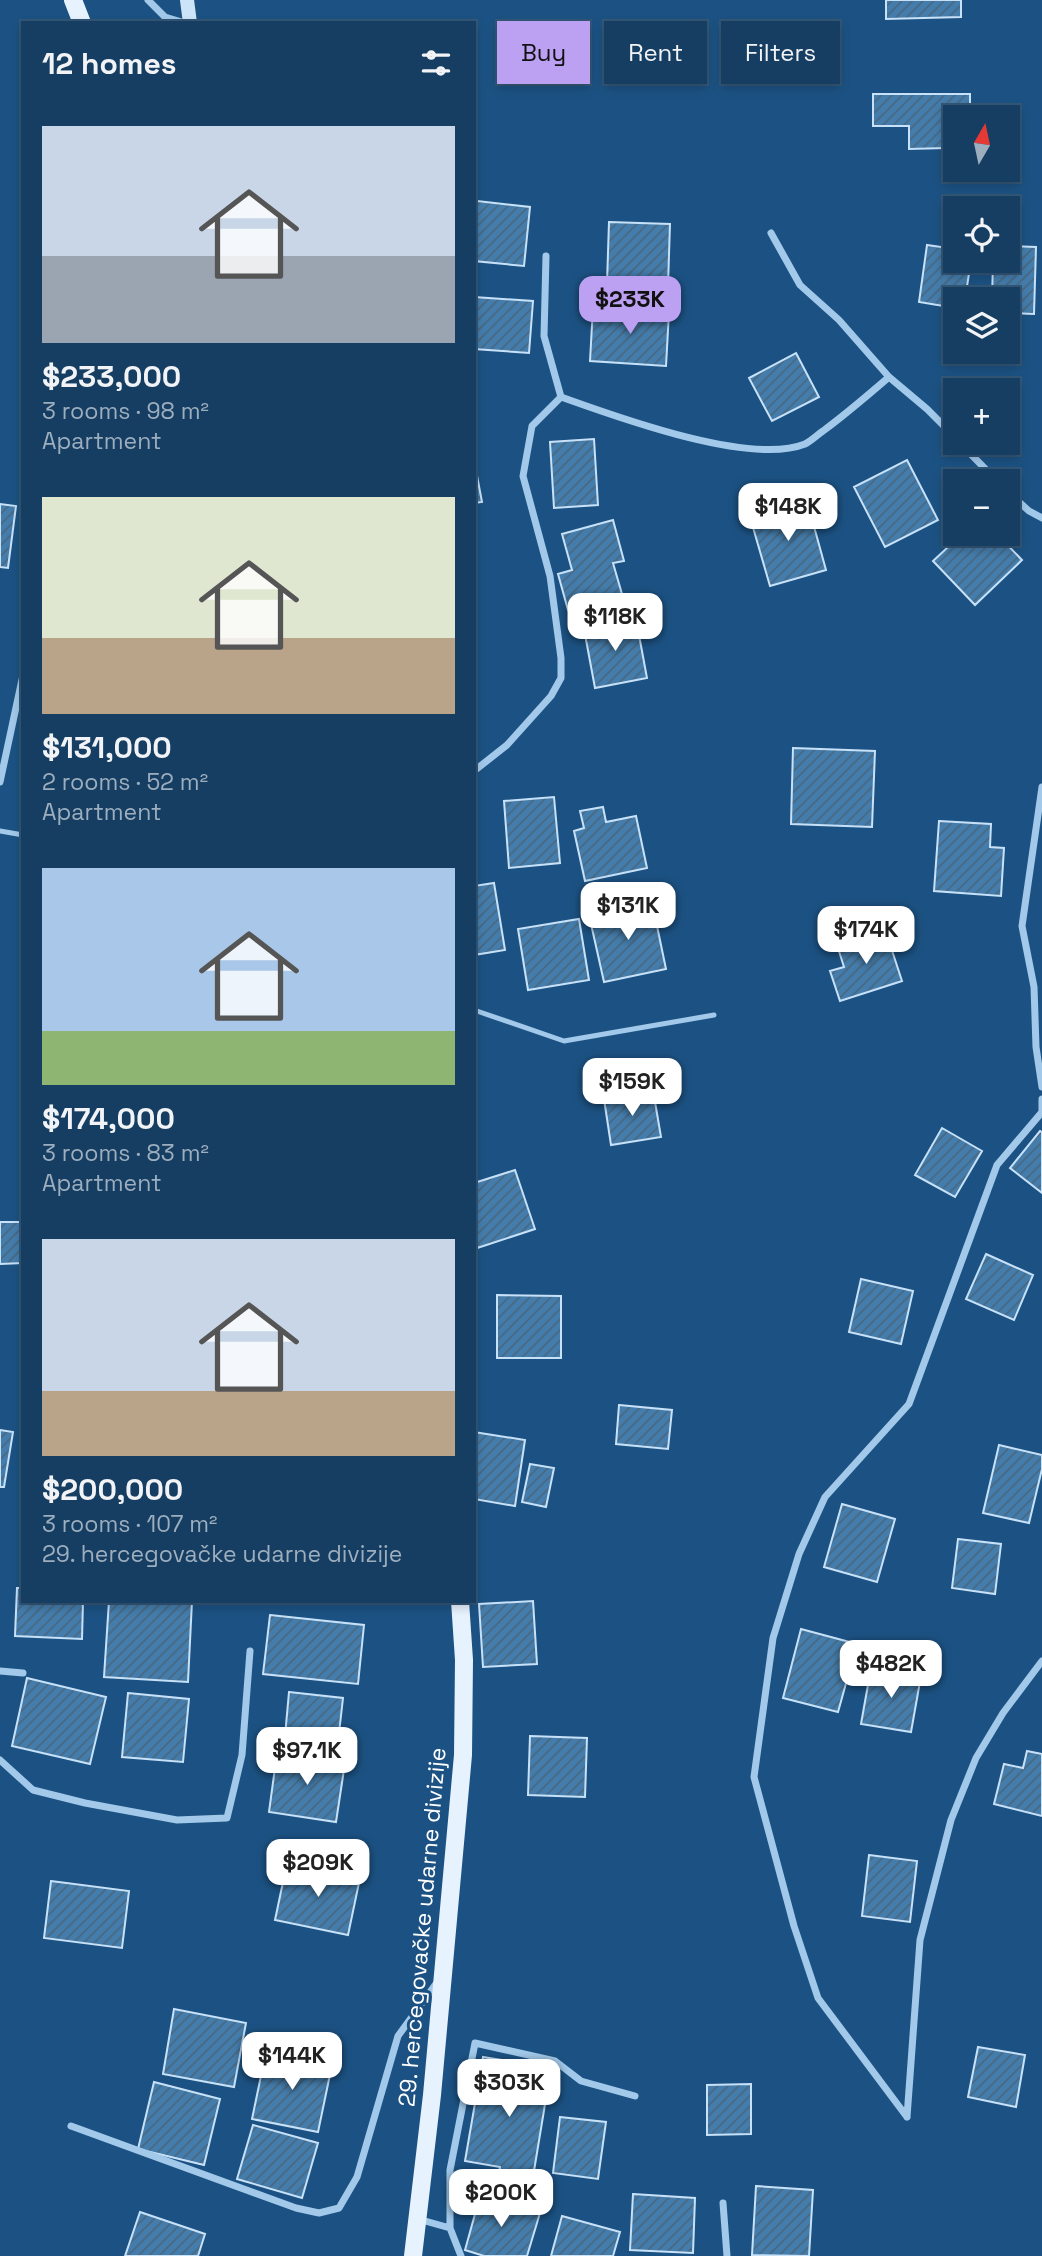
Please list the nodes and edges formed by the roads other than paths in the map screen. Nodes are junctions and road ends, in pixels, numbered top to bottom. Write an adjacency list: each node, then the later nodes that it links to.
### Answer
1 (73, 0): 4 (main road)
2 (148, 0): 5 (street)
3 (187, 0): 6 (street)
4 (81, 21)
5 (180, 21)
6 (187, 21)
7 (771, 233): 9 (street)
8 (546, 257): 10 (street)
9 (889, 377): 10 (street); 11 (street)
10 (561, 397): 17 (street)
11 (943, 425)
12 (972, 455): 13 (street)
13 (985, 469)
14 (1020, 503): 15 (street)
15 (1042, 518)
16 (21, 684): 18 (street)
17 (476, 769)
18 (0, 782)
19 (1042, 787): 24 (street)
20 (0, 831): 21 (lane)
21 (21, 835)
22 (476, 1011): 23 (lane)
23 (714, 1015)
24 (1042, 1087)
25 (1042, 1099): 28 (street)
26 (460, 1603): 32 (main road, 29. hercegovačke udarne divizije)
27 (250, 1651): 31 (street)
28 (1042, 1661)
29 (0, 1671): 30 (street)
30 (23, 1673)
31 (0, 1760)
32 (444, 1972): 34 (street); 36 (main road, 29. hercegovačke udarne divizije)
33 (635, 2096): 37 (street)
34 (71, 2126)
35 (723, 2203): 40 (street)
36 (418, 2219): 37 (street); 38 (main road, 29. hercegovačke udarne divizije)
37 (450, 2228): 39 (street)
38 (413, 2256)
39 (461, 2256)
40 (727, 2256)

